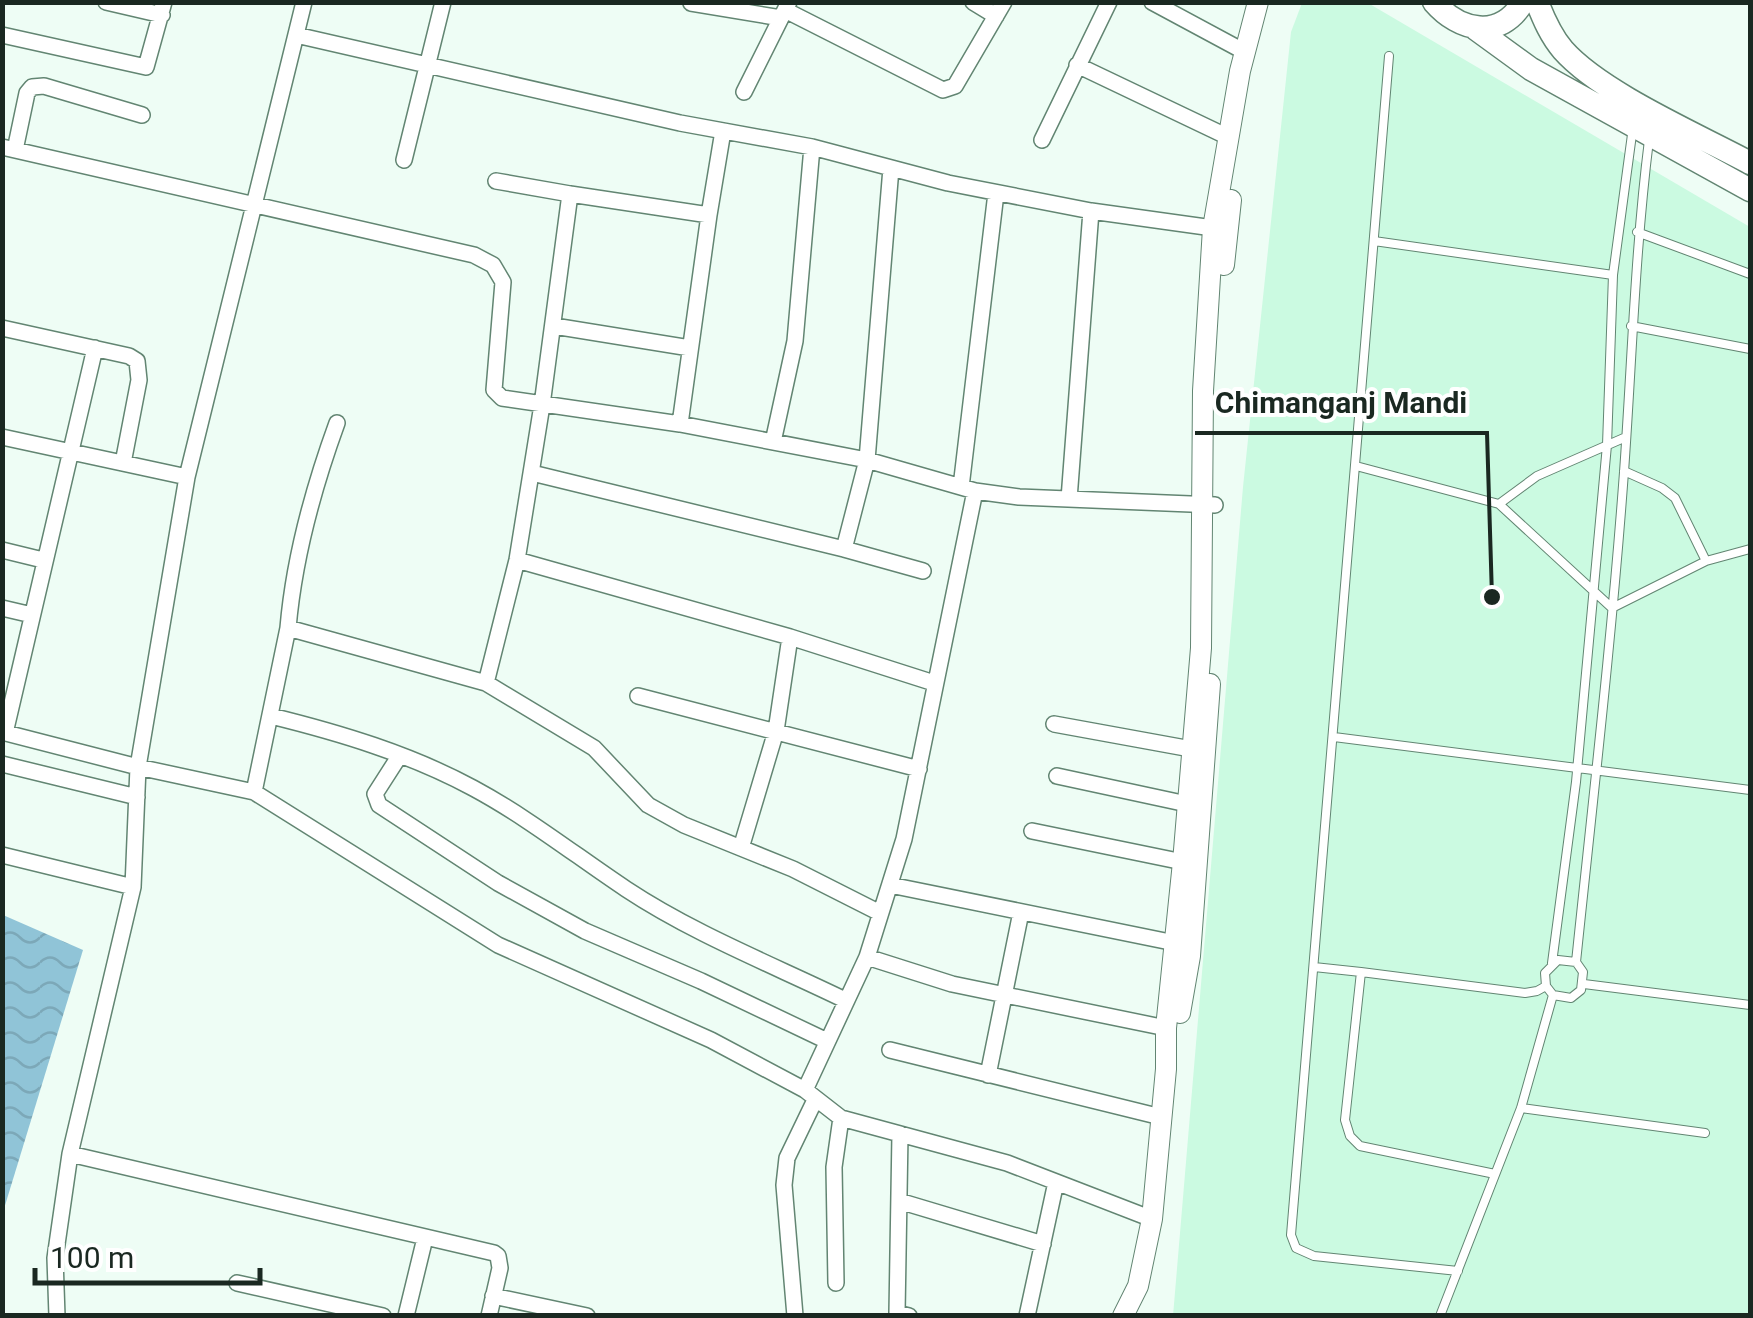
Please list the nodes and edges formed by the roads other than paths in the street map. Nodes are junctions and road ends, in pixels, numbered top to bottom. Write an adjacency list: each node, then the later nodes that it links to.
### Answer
1 (106, 2): 13 (street)
2 (304, 2): 18 (street)
3 (443, 2): 21 (street)
4 (972, 2): 14 (street)
5 (1109, 2): 22 (street)
6 (1152, 2): 19 (street)
7 (1258, 2): 19 (street)
8 (1269, 2): 69 (street)
9 (1523, 2): 16 (main road)
10 (1537, 2): 25 (main road)
11 (691, 3): 15 (street)
12 (1433, 3): 16 (main road)
13 (163, 9): 17 (street)
14 (1000, 9): 15 (street)
15 (785, 10): 23 (street)
16 (1476, 29): 25 (main road)
17 (2, 35)
18 (296, 35): 21 (street); 38 (street)
19 (1245, 52): 27 (street)
20 (1389, 56): 43 (lane)
21 (427, 65): 26 (street); 31 (street)
22 (1077, 65): 27 (street); 28 (street)
23 (744, 92)
24 (142, 115): 30 (street)
25 (1645, 119): 32 (main road); 35 (main road); 42 (lane); 45 (lane)
26 (723, 131): 29 (street); 40 (street)
27 (1228, 136): 41 (street)
28 (1042, 140)
29 (812, 146): 33 (street); 57 (street)
30 (9, 148): 38 (street)
31 (404, 160)
32 (1750, 164)
33 (891, 168): 36 (street); 60 (street)
34 (496, 180): 37 (street)
35 (1750, 190)
36 (996, 193): 39 (street); 66 (street)
37 (570, 194): 40 (street); 46 (street)
38 (254, 206): 52 (street); 65 (street)
39 (1091, 211): 41 (street); 67 (street)
40 (709, 215): 50 (street)
41 (1213, 228): 69 (street)
42 (1637, 232): 44 (lane); 47 (lane)
43 (1374, 241): 45 (lane); 62 (lane)
44 (1750, 274)
45 (1614, 275): 58 (lane)
46 (554, 326): 50 (street); 52 (street)
47 (1631, 326): 51 (lane); 55 (lane)
48 (2, 328): 49 (street)
49 (95, 348): 59 (street); 61 (street)
50 (690, 348): 54 (street)
51 (1750, 349)
52 (542, 405): 54 (street); 64 (street)
53 (338, 423): 81 (street)
54 (680, 424): 57 (street)
55 (1626, 437): 58 (lane); 63 (lane)
56 (2, 438): 59 (street)
57 (773, 442): 60 (street)
58 (1607, 446): 68 (lane); 77 (lane)
59 (68, 452): 61 (street); 73 (street)
60 (867, 460): 66 (street); 72 (street)
61 (123, 464): 65 (street)
62 (1356, 466): 68 (lane); 90 (lane)
63 (1624, 471): 75 (lane); 79 (lane)
64 (532, 473): 72 (street); 74 (street)
65 (187, 477): 94 (street)
66 (968, 489): 67 (street); 83 (street)
67 (1069, 499): 69 (street)
68 (1498, 504): 77 (lane)
69 (1208, 505): 91 (street)
70 (1750, 549): 75 (lane)
71 (2, 550): 73 (street)
72 (844, 550): 76 (street)
73 (43, 560): 80 (street)
74 (517, 560): 82 (street); 84 (street)
75 (1706, 562): 79 (lane)
76 (922, 571)
77 (1594, 591): 79 (lane); 96 (lane)
78 (2, 608): 80 (street)
79 (1612, 608): 97 (lane)
80 (32, 615): 89 (street)
81 (288, 628): 84 (street); 86 (street)
82 (790, 637): 83 (street); 88 (street)
83 (934, 682): 95 (street)
84 (486, 683): 104 (street)
85 (638, 696): 88 (street)
86 (271, 716): 92 (street); 100 (street)
87 (1054, 724): 91 (street)
88 (776, 731): 95 (street); 104 (street)
89 (4, 732): 94 (street)
90 (1334, 737): 96 (lane); 115 (lane)
91 (1198, 750): 102 (street); 126 (street)
92 (400, 755): 121 (street); 124 (street)
93 (2, 764): 101 (street)
94 (138, 767): 100 (street); 101 (street)
95 (919, 769): 107 (street)
96 (1577, 770): 97 (lane); 114 (lane)
97 (1595, 772): 99 (lane); 113 (lane)
98 (1057, 776): 102 (street)
99 (1750, 790)
100 (254, 792): 128 (street)
101 (137, 796): 108 (street)
102 (1187, 804): 106 (street)
103 (1032, 831): 106 (street)
104 (741, 848): 110 (street)
105 (2, 855): 108 (street)
106 (1184, 862): 111 (street)
107 (890, 885): 109 (street); 110 (street)
108 (132, 887): 134 (street)
109 (1021, 912): 111 (street); 119 (street)
110 (880, 913): 112 (street)
111 (1175, 943): 123 (street)
112 (867, 957): 119 (street); 121 (street)
113 (1576, 962): 114 (lane); 117 (lane)
114 (1552, 963): 118 (lane)
115 (1314, 966): 116 (lane); 141 (lane)
116 (1361, 972): 118 (lane); 135 (lane)
117 (1584, 984): 120 (lane); 122 (lane)
118 (1546, 986): 120 (lane)
119 (1004, 994): 123 (street); 127 (street)
120 (1553, 995): 129 (lane)
121 (845, 1000): 124 (street)
122 (1750, 1006)
123 (1166, 1028): 126 (street)
124 (827, 1042): 128 (street)
125 (890, 1050): 127 (street)
126 (1166, 1068): 130 (street)
127 (988, 1075): 130 (street)
128 (810, 1095): 131 (street); 151 (street)
129 (1521, 1108): 132 (lane); 135 (lane)
130 (1161, 1117): 138 (street)
131 (841, 1118): 133 (street); 143 (street)
132 (1705, 1132)
133 (900, 1134): 136 (street); 137 (street)
134 (70, 1154): 139 (street); 146 (street)
135 (1495, 1174): 141 (lane)
136 (1056, 1182): 138 (street); 140 (street)
137 (899, 1201): 140 (street); 145 (street)
138 (1152, 1219): 153 (street)
139 (425, 1238): 144 (street); 148 (street)
140 (1043, 1244): 152 (street)
141 (1458, 1271): 154 (lane)
142 (237, 1283): 147 (street)
143 (836, 1283)
144 (494, 1296): 149 (street); 150 (street)
145 (901, 1315)
146 (57, 1316)
147 (383, 1316)
148 (406, 1316)
149 (489, 1316)
150 (587, 1316)
151 (794, 1316)
152 (1027, 1316)
153 (1123, 1316)
154 (1440, 1316)

